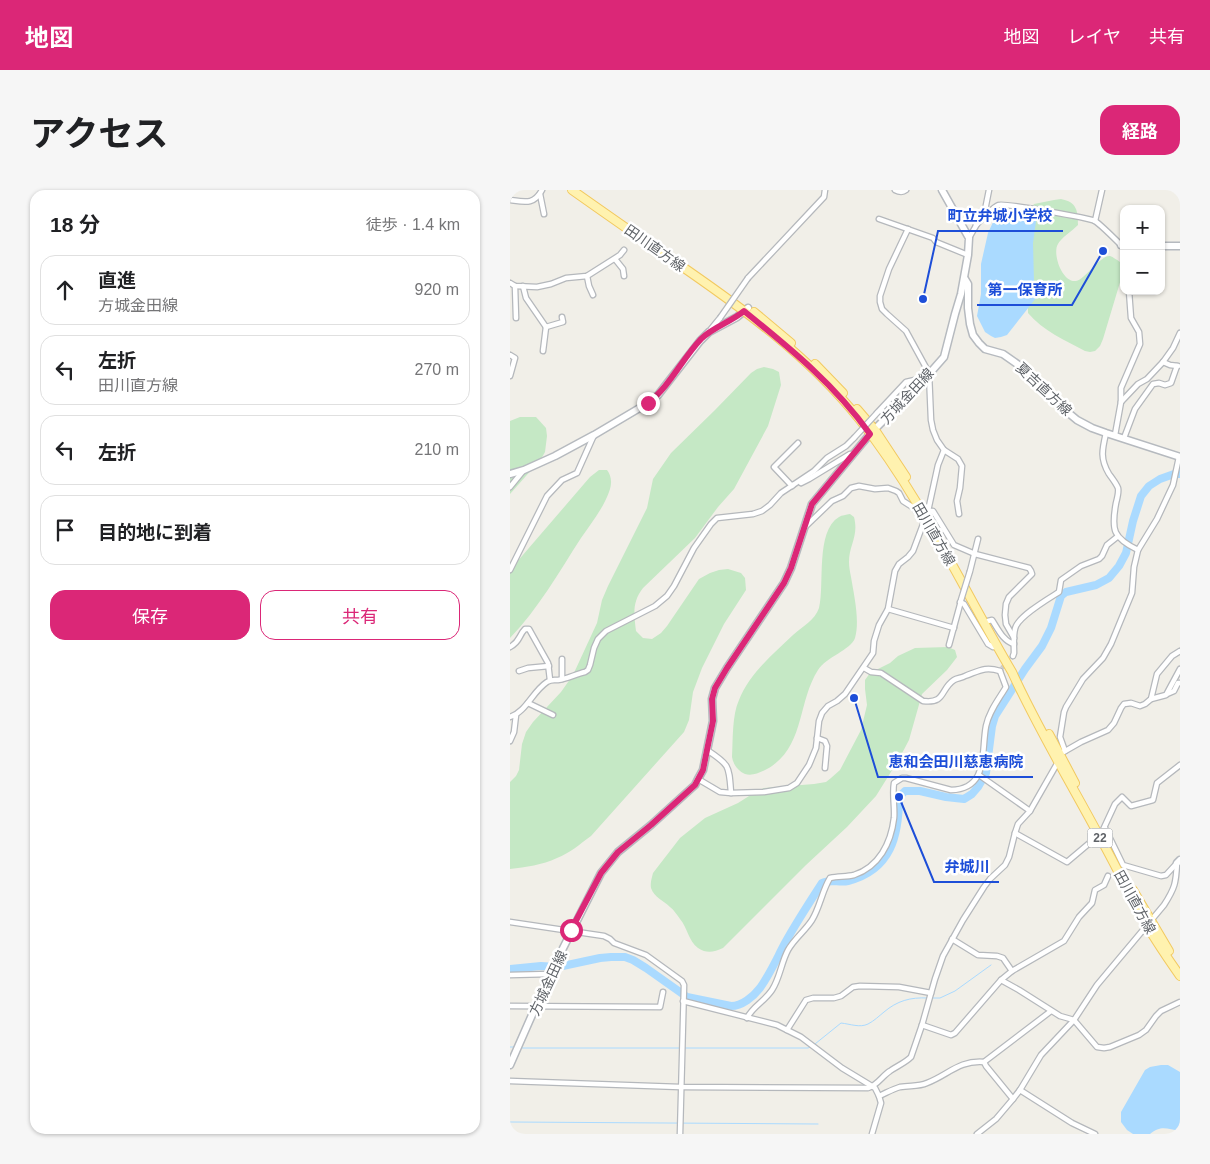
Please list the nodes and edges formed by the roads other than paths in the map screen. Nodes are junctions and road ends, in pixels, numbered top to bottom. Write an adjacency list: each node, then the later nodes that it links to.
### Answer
1 (572, 190): 31 (main road, 田川直方線 / 22)
2 (580, 190): 31 (main road, 田川直方線 / 22)
3 (826, 190): 35 (street, bridge)
4 (895, 190): 5 (street)
5 (906, 190)
6 (942, 190): 16 (main road)
7 (989, 190): 14 (street)
8 (1102, 190): 13 (street)
9 (541, 192): 10 (street); 11 (street)
10 (510, 200)
11 (544, 214)
12 (879, 219): 15 (street)
13 (1095, 221): 14 (street); 17 (street)
14 (976, 225): 16 (street)
15 (908, 229): 21 (street); 41 (street)
16 (969, 238): 21 (main road, 夏吉直方線)
17 (1120, 243)
18 (1165, 246): 19 (main road)
19 (1180, 246)
20 (624, 250): 22 (street)
21 (968, 255): 25 (main road, 夏吉直方線)
22 (616, 259): 23 (street); 24 (street)
23 (587, 276): 28 (street); 30 (street)
24 (624, 276)
25 (965, 279): 41 (main road, 方城金田線); 46 (main road, 夏吉直方線)
26 (510, 283): 27 (street)
27 (515, 286): 28 (street); 33 (street)
28 (523, 286): 34 (street)
29 (1130, 295): 44 (street)
30 (593, 296)
31 (746, 309): 35 (main road); 45 (main road, 田川直方線 / 22)
32 (562, 317): 34 (street)
33 (516, 318)
34 (546, 328): 37 (street)
35 (709, 332): 47 (main road)
36 (1180, 332): 39 (street)
37 (543, 351)
38 (510, 356): 42 (street)
39 (1162, 362): 40 (street); 44 (street)
40 (1179, 366): 49 (street)
41 (929, 373): 43 (main road, 方城金田線); 51 (street)
42 (510, 376)
43 (923, 380): 45 (main road, 方城金田線); 56 (street, bridge)
44 (1121, 402): 48 (street)
45 (873, 432): 52 (main road, 方城金田線); 59 (main road, 田川直方線 / 22)
46 (1106, 433): 48 (main road, 夏吉直方線); 61 (street)
47 (594, 435): 54 (main road); 65 (street)
48 (1115, 435): 49 (main road, 夏吉直方線)
49 (1124, 438): 53 (main road, 夏吉直方線)
50 (798, 443): 56 (street)
51 (944, 450): 58 (street); 59 (street)
52 (853, 455): 56 (street); 60 (main road, 方城金田線)
53 (1180, 457): 63 (street)
54 (524, 470): 55 (main road); 57 (street)
55 (510, 474)
56 (792, 486): 83 (street)
57 (510, 487)
58 (959, 514)
59 (926, 517): 60 (street); 64 (street); 67 (street); 68 (main road, 田川直方線 / 22); 73 (main road, 田川直方線 / 22)
60 (804, 528): 93 (main road, 方城金田線)
61 (1117, 537): 63 (street); 70 (street)
62 (978, 539): 64 (street)
63 (1136, 549): 94 (street)
64 (975, 554): 66 (street, bridge); 70 (street)
65 (510, 570)
66 (961, 601): 69 (street); 73 (street)
67 (888, 609): 69 (street); 79 (street)
68 (988, 621): 71 (street); 82 (main road, 田川直方線 / 22)
69 (954, 628): 72 (street)
70 (1014, 638): 71 (street)
71 (1014, 644): 76 (street)
72 (949, 645)
73 (997, 646): 82 (main road, 田川直方線 / 22)
74 (510, 647): 78 (street)
75 (1180, 651): 87 (street)
76 (1013, 656)
77 (562, 659): 83 (street)
78 (549, 666): 81 (street); 84 (street)
79 (864, 668): 91 (street); 97 (street)
80 (1180, 669): 86 (street)
81 (519, 671)
82 (1013, 671): 94 (main road, 田川直方線 / 22)
83 (562, 679): 84 (street)
84 (550, 680): 88 (street)
85 (1180, 683): 86 (street)
86 (1166, 695): 87 (street)
87 (1151, 699): 94 (street)
88 (528, 703): 89 (street); 90 (street)
89 (513, 716): 92 (street)
90 (553, 716)
91 (817, 738): 96 (street); 99 (street)
92 (510, 741)
93 (707, 750): 98 (main road, 方城金田線); 99 (street)
94 (1061, 756): 100 (street); 101 (main road, 田川直方線 / 22)
95 (1180, 765): 101 (street)
96 (826, 768)
97 (980, 776): 100 (street); 123 (street)
98 (698, 779): 99 (street); 108 (main road, 方城金田線)
99 (731, 793)
100 (1030, 811): 102 (street)
101 (1102, 832): 102 (street); 104 (main road, 田川直方線 / 22); 107 (main road, 田川直方線 / 22)
102 (1014, 833): 109 (street)
103 (1179, 862): 104 (street); 107 (street)
104 (1122, 866): 107 (main road, 田川直方線 / 22)
105 (1108, 876): 111 (street)
106 (510, 922): 108 (street)
107 (1149, 923): 110 (main road, 田川直方線 / 22); 114 (main road, 田川直方線 / 22); 124 (street)
108 (571, 930): 112 (main road, 方城金田線); 118 (street)
109 (952, 939): 111 (street); 117 (street)
110 (1180, 967)
111 (1012, 971): 115 (street)
112 (550, 974): 113 (street); 121 (main road, 方城金田線)
113 (510, 976)
114 (1180, 976)
115 (1001, 980): 122 (street); 125 (street)
116 (663, 992): 121 (street)
117 (931, 993): 125 (street); 126 (street)
118 (683, 1001): 123 (street); 130 (street)
119 (1180, 1002): 124 (street)
120 (510, 1006): 121 (street)
121 (536, 1006): 128 (main road, 方城金田線)
122 (1051, 1011): 124 (street); 127 (street)
123 (747, 1018): 126 (street)
124 (1074, 1020): 132 (street)
125 (922, 1025): 131 (street)
126 (787, 1030): 131 (street)
127 (984, 1062): 133 (street); 134 (street)
128 (510, 1065)
129 (510, 1081): 130 (street)
130 (680, 1086): 131 (street); 135 (street)
131 (873, 1086): 133 (street)
132 (1020, 1090): 134 (street); 138 (street)
133 (879, 1096): 136 (street)
134 (1014, 1099): 137 (street)
135 (680, 1134)
136 (872, 1134)
137 (977, 1134)
138 (1096, 1134)

